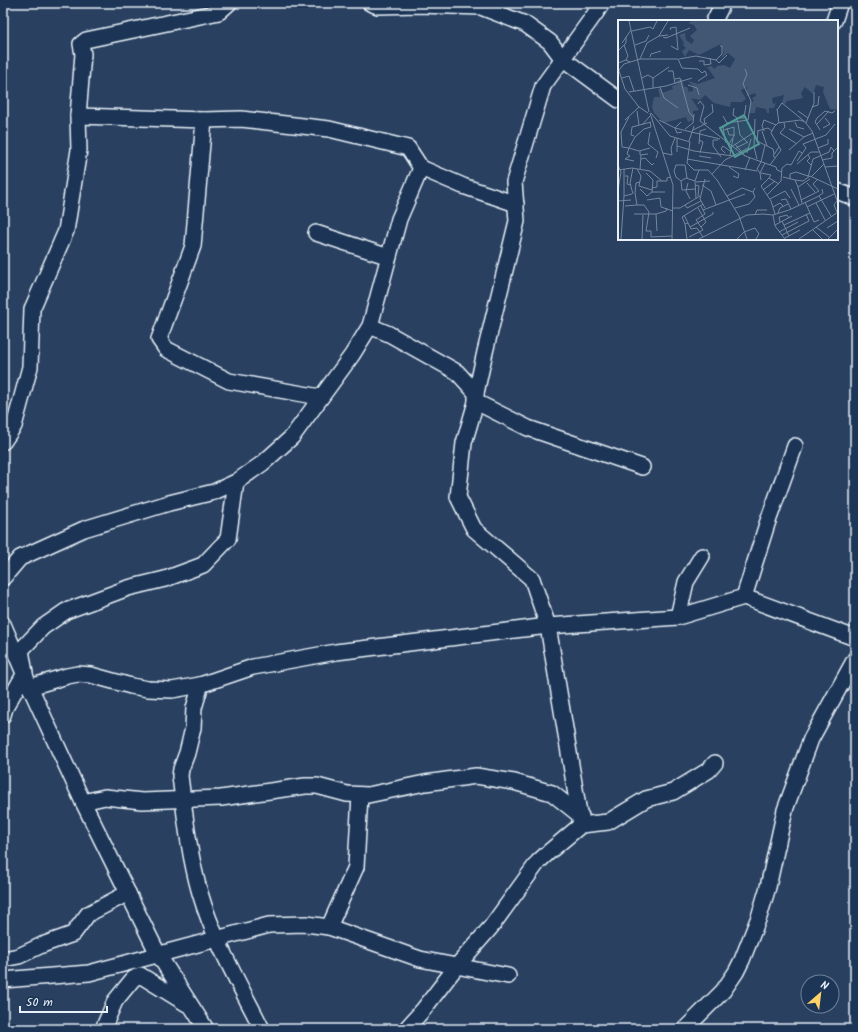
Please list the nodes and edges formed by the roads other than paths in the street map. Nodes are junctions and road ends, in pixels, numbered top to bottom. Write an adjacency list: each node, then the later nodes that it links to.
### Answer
1 (229, 3): 10 (street)
2 (602, 3): 8 (street)
3 (723, 3): 6 (street)
4 (840, 3): 7 (street)
5 (376, 4): 8 (street)
6 (714, 20)
7 (834, 20)
8 (562, 58): 9 (street); 15 (street)
9 (618, 99)
10 (78, 116): 11 (street); 21 (street)
11 (204, 120): 12 (street); 19 (street)
12 (421, 168): 15 (street); 17 (street)
13 (838, 191): 14 (street)
14 (855, 198)
15 (516, 204): 20 (street)
16 (316, 233): 17 (street)
17 (389, 258): 18 (street)
18 (370, 326): 19 (street); 20 (street)
19 (320, 397): 24 (street)
20 (476, 397): 23 (street); 30 (street)
21 (3, 442)
22 (795, 446): 27 (street)
23 (642, 467)
24 (236, 482): 26 (street); 33 (street)
25 (702, 556): 28 (street)
26 (3, 578)
27 (744, 597): 28 (street); 31 (street)
28 (678, 617): 30 (street)
29 (3, 624): 33 (street)
30 (548, 626): 34 (street); 40 (street)
31 (855, 638)
32 (855, 659): 54 (street)
33 (27, 680): 34 (street); 35 (street); 39 (street)
34 (200, 685): 38 (street)
35 (3, 715)
36 (715, 763): 40 (street)
37 (360, 795): 38 (street); 40 (street); 42 (street)
38 (184, 800): 39 (street); 43 (street)
39 (83, 802): 41 (street)
40 (581, 821): 46 (street)
41 (128, 893): 44 (street); 45 (street)
42 (329, 927): 43 (street); 46 (street)
43 (217, 940): 44 (street); 52 (street)
44 (158, 954): 48 (street); 49 (street)
45 (3, 959)
46 (456, 967): 47 (street); 53 (street)
47 (508, 976)
48 (3, 980)
49 (192, 1006): 50 (street); 51 (street)
50 (103, 1029)
51 (206, 1029)
52 (262, 1029)
53 (406, 1029)
54 (684, 1029)

